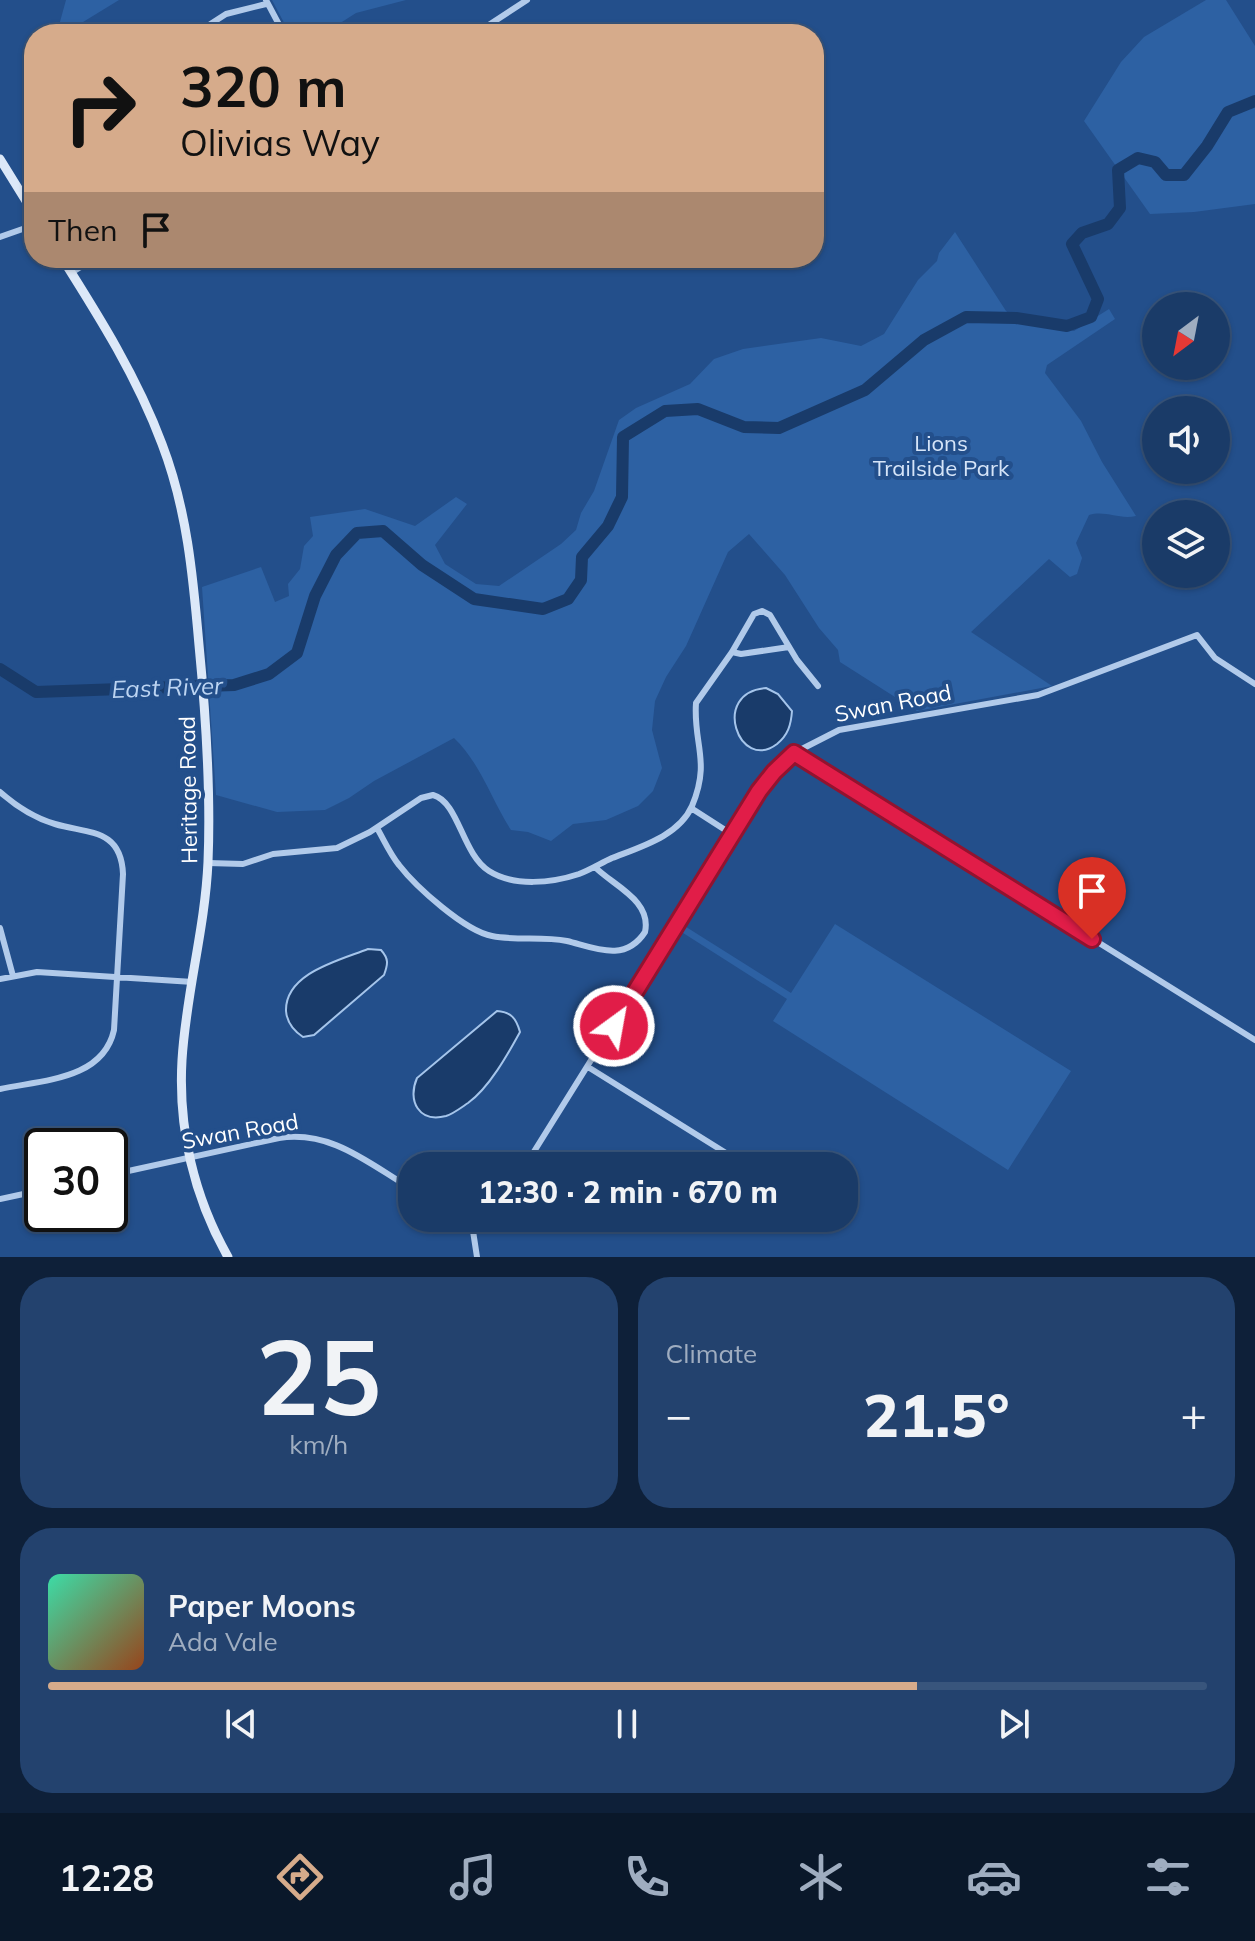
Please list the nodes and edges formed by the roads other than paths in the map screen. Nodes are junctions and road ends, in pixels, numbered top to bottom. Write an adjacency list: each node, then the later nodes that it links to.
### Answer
1 (527, 0): 5 (street)
2 (266, 2): 3 (street); 4 (street)
3 (210, 24)
4 (278, 24)
5 (490, 24)
6 (0, 159): 7 (main road)
7 (24, 198)
8 (24, 230): 9 (street)
9 (0, 237)
10 (68, 268): 12 (main road, Heritage Road)
11 (79, 268): 12 (street)
12 (71, 273): 22 (main road, Heritage Road)
13 (789, 647): 14 (street); 14 (street); 16 (street)
14 (732, 652): 19 (street)
15 (1255, 684): 17 (street, Swan Road)
16 (818, 686)
17 (794, 753): 21 (street, Swan Road); 29 (street)
18 (0, 792): 26 (street)
19 (691, 808): 21 (street); 23 (street)
20 (377, 828): 22 (street); 23 (street); 23 (street)
21 (733, 835): 30 (street, Swan Road)
22 (208, 863): 28 (main road, Heritage Road)
23 (595, 867)
24 (0, 928): 25 (street)
25 (13, 976): 26 (street); 27 (street)
26 (118, 977): 28 (street); 31 (street)
27 (0, 979)
28 (193, 982): 34 (main road, Heritage Road)
29 (1255, 1040)
30 (588, 1067): 32 (street, Swan Road); 33 (street)
31 (0, 1089)
32 (534, 1152)
33 (724, 1152)
34 (190, 1158): 35 (street, Swan Road); 36 (street, Swan Road); 40 (main road, Heritage Road)
35 (128, 1171)
36 (398, 1181)
37 (24, 1194): 38 (street)
38 (0, 1199)
39 (473, 1232): 41 (street)
40 (228, 1257)
41 (477, 1257)

